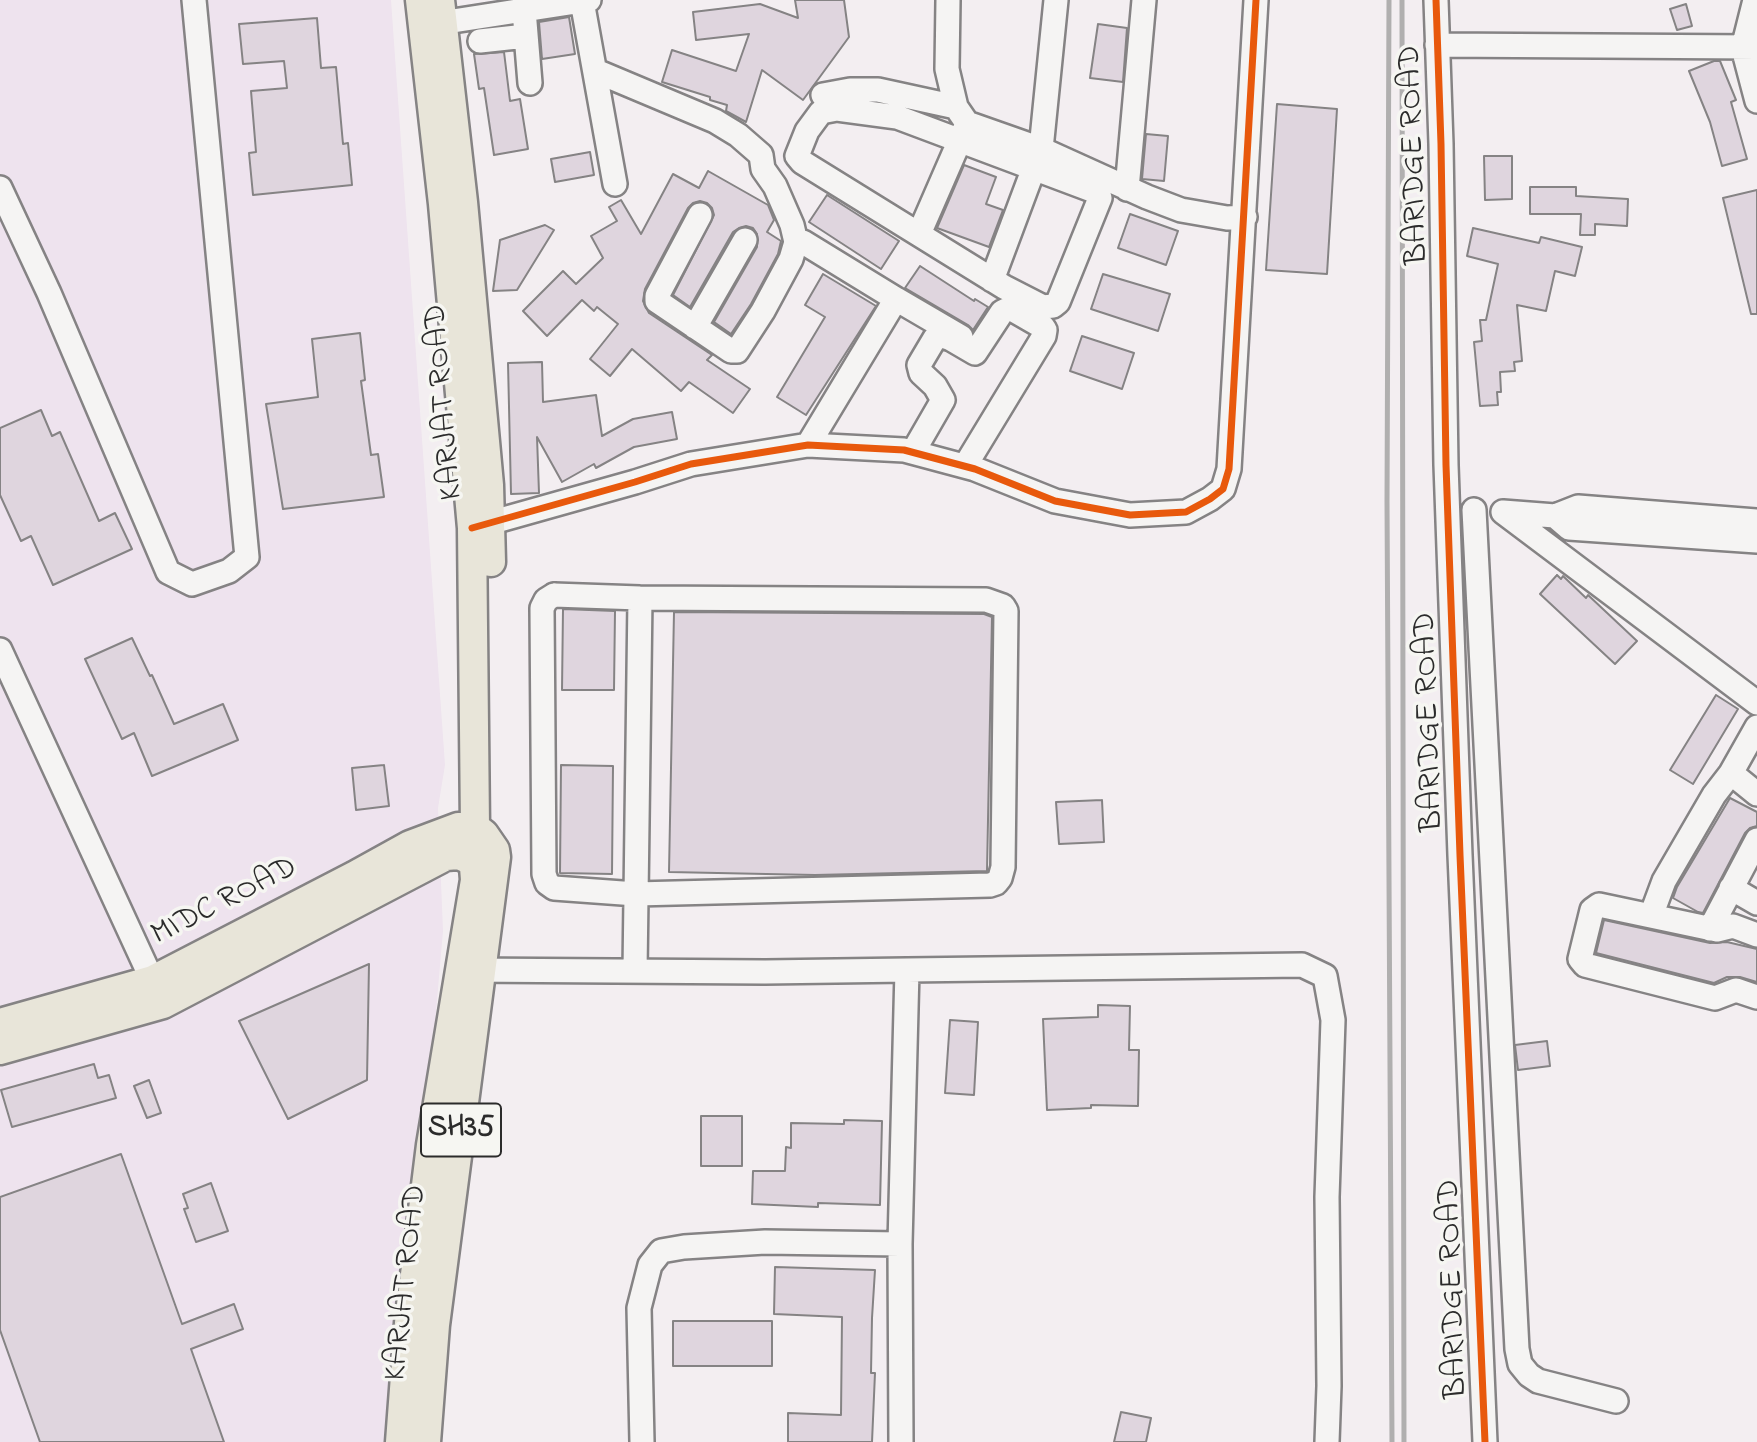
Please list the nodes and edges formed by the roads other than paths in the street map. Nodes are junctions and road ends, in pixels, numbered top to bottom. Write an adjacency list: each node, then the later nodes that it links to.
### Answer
1 (194, 0): 23 (street)
2 (589, 0): 9 (street)
3 (948, 0): 20 (street)
4 (1056, 0): 21 (street)
5 (1144, 0): 24 (street)
6 (1256, 0): 26 (street)
7 (1436, 0): 14 (street, BARIDGE ROAD)
8 (1755, 0): 15 (street)
9 (569, 2): 10 (street); 16 (street)
10 (530, 6): 11 (street); 12 (street)
11 (432, 12): 42 (main road, KARJAT ROAD)
12 (526, 36): 13 (street); 17 (street)
13 (480, 41)
14 (1437, 45): 15 (street); 37 (street, BARIDGE ROAD)
15 (1750, 48): 19 (street)
16 (596, 71): 22 (street); 32 (street)
17 (530, 83)
18 (823, 95): 20 (street)
19 (1757, 101)
20 (961, 123): 21 (street); 27 (street); 27 (street)
21 (1038, 159): 24 (street); 30 (street); 30 (street)
22 (615, 184)
23 (0, 188)
24 (1127, 189): 26 (street)
25 (700, 215): 32 (street)
26 (1245, 217): 36 (street)
27 (919, 234): 30 (street)
28 (745, 240): 32 (street)
29 (803, 242): 31 (street)
30 (992, 280)
31 (896, 299): 33 (street); 34 (street)
32 (695, 327)
33 (978, 348): 35 (street); 36 (street)
34 (808, 445): 35 (street); 42 (street)
35 (913, 452): 36 (street)
36 (965, 466)
37 (1448, 509): 38 (street); 72 (street, BARIDGE ROAD)
38 (1474, 510): 39 (street); 66 (street)
39 (1503, 512): 40 (street); 46 (street)
40 (1555, 516): 41 (street); 43 (street)
41 (1757, 521)
42 (481, 525): 51 (main road, KARJAT ROAD)
43 (1757, 541)
44 (640, 597): 53 (street); 53 (street); 53 (street)
45 (0, 650): 61 (street)
46 (1757, 702)
47 (1757, 727): 48 (street)
48 (1731, 773): 49 (street); 55 (street)
49 (1757, 794)
50 (1756, 844): 52 (street)
51 (477, 849): 58 (main road, KARJAT ROAD / SH35); 61 (main road, MIDC ROAD)
52 (1731, 888): 54 (street); 56 (street)
53 (636, 894): 60 (street)
54 (1757, 902)
55 (1651, 916): 56 (street); 62 (street)
56 (1710, 929): 57 (street)
57 (1757, 935)
58 (472, 970): 60 (street); 67 (main road, KARJAT ROAD / SH35); 68 (main road, KARJAT ROAD / SH35)
59 (907, 970): 60 (street); 65 (street); 71 (street)
60 (635, 971)
61 (158, 992): 63 (main road, MIDC ROAD); 64 (main road, MIDC ROAD)
62 (1757, 997)
63 (0, 1023)
64 (0, 1050)
65 (901, 1244): 69 (street); 70 (street)
66 (1616, 1401)
67 (400, 1442)
68 (426, 1442)
69 (642, 1442)
70 (901, 1442)
71 (1327, 1442)
72 (1485, 1442)

